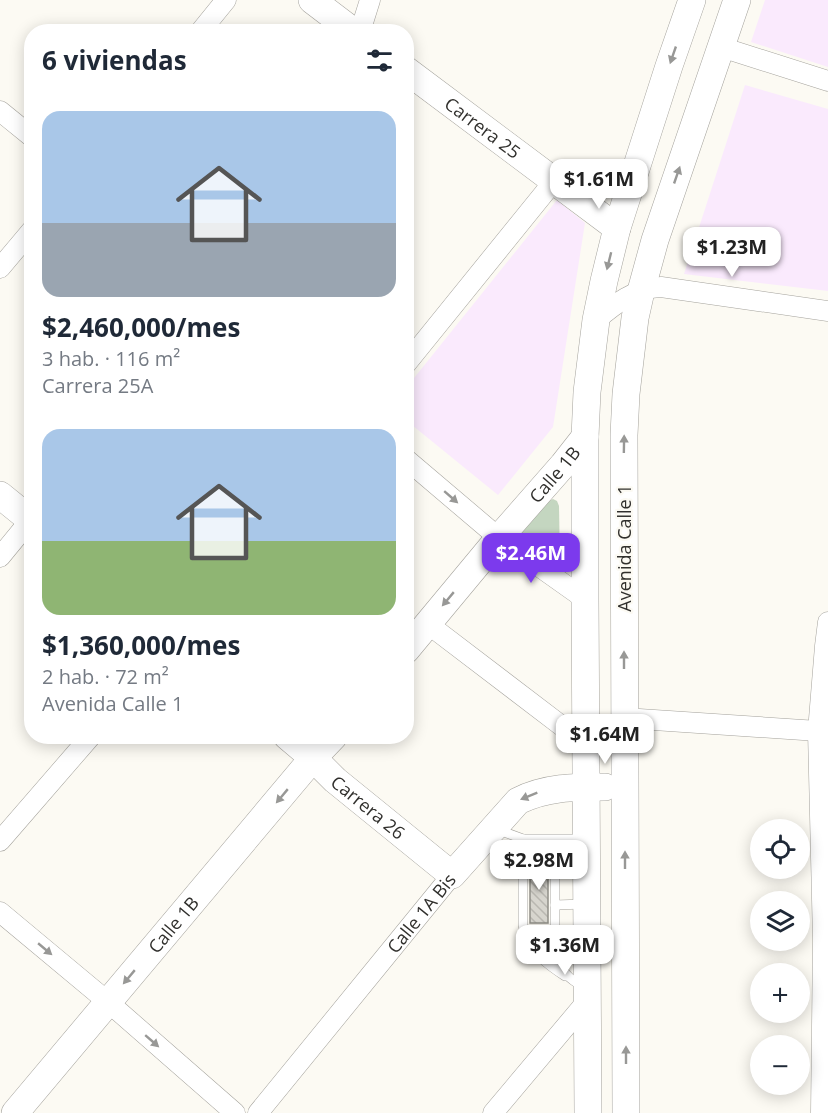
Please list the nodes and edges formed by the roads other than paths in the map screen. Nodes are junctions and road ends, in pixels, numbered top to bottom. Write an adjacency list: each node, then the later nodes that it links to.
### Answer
1 (226, 0): 6 (street)
2 (312, 0): 7 (main road)
3 (370, 0): 8 (street)
4 (692, 0): 15 (main road, one-way to 15)
5 (737, 0): 9 (main road, Avenida Calle 1)
6 (206, 24)
7 (344, 24)
8 (362, 24)
9 (721, 47): 11 (street); 18 (main road, Avenida Calle 1, one-way to 9)
10 (414, 77): 14 (main road, Carrera 25)
11 (828, 81)
12 (0, 111): 13 (street)
13 (24, 131)
14 (554, 181): 15 (main road, Carrera 25); 21 (street)
15 (617, 228): 20 (main road, one-way to 20)
16 (24, 240): 17 (street)
17 (0, 268)
18 (641, 291): 19 (street); 20 (street); 33 (main road, Avenida Calle 1, one-way to 18)
19 (828, 311)
20 (596, 320): 22 (main road)
21 (414, 354)
22 (585, 436): 27 (main road, Calle 1B); 29 (main road)
23 (414, 466): 27 (street, one-way to 27)
24 (0, 495): 25 (main road)
25 (24, 514)
26 (24, 528): 28 (street)
27 (499, 538): 29 (street); 31 (main road, Calle 1B, one-way to 31)
28 (0, 557)
29 (585, 599): 38 (main road)
30 (828, 622): 34 (street)
31 (428, 624): 32 (main road, Calle 1B); 38 (street)
32 (414, 641)
33 (624, 718): 34 (street); 41 (main road, Avenida Calle 1)
34 (818, 731): 59 (street)
35 (84, 744): 46 (street)
36 (296, 744): 39 (main road, Carrera 26)
37 (326, 744): 39 (main road, Calle 1B)
38 (586, 747): 40 (main road)
39 (313, 758): 47 (main road, Carrera 26); 52 (main road, Calle 1B, one-way to 52)
40 (587, 787): 41 (main road, Calle 1A Bis); 42 (main road, Calle 1A Bis, one-way to 42); 44 (main road)
41 (624, 787): 58 (main road, Avenida Calle 1, one-way to 41)
42 (494, 828): 43 (lane); 47 (main road, Calle 1A Bis)
43 (523, 839): 45 (lane); 51 (lane)
44 (587, 839): 45 (lane); 48 (main road)
45 (555, 840): 49 (lane)
46 (0, 842)
47 (452, 875): 55 (street, Calle 1A Bis)
48 (588, 904): 49 (lane); 51 (main road)
49 (555, 905): 51 (lane)
50 (0, 912): 52 (street, one-way to 52)
51 (583, 990): 56 (street); 57 (main road)
52 (108, 1002): 53 (main road, Calle 1B); 54 (street, one-way to 54)
53 (15, 1113)
54 (235, 1113)
55 (258, 1113)
56 (493, 1113)
57 (588, 1113)
58 (626, 1113)
59 (821, 1113)

